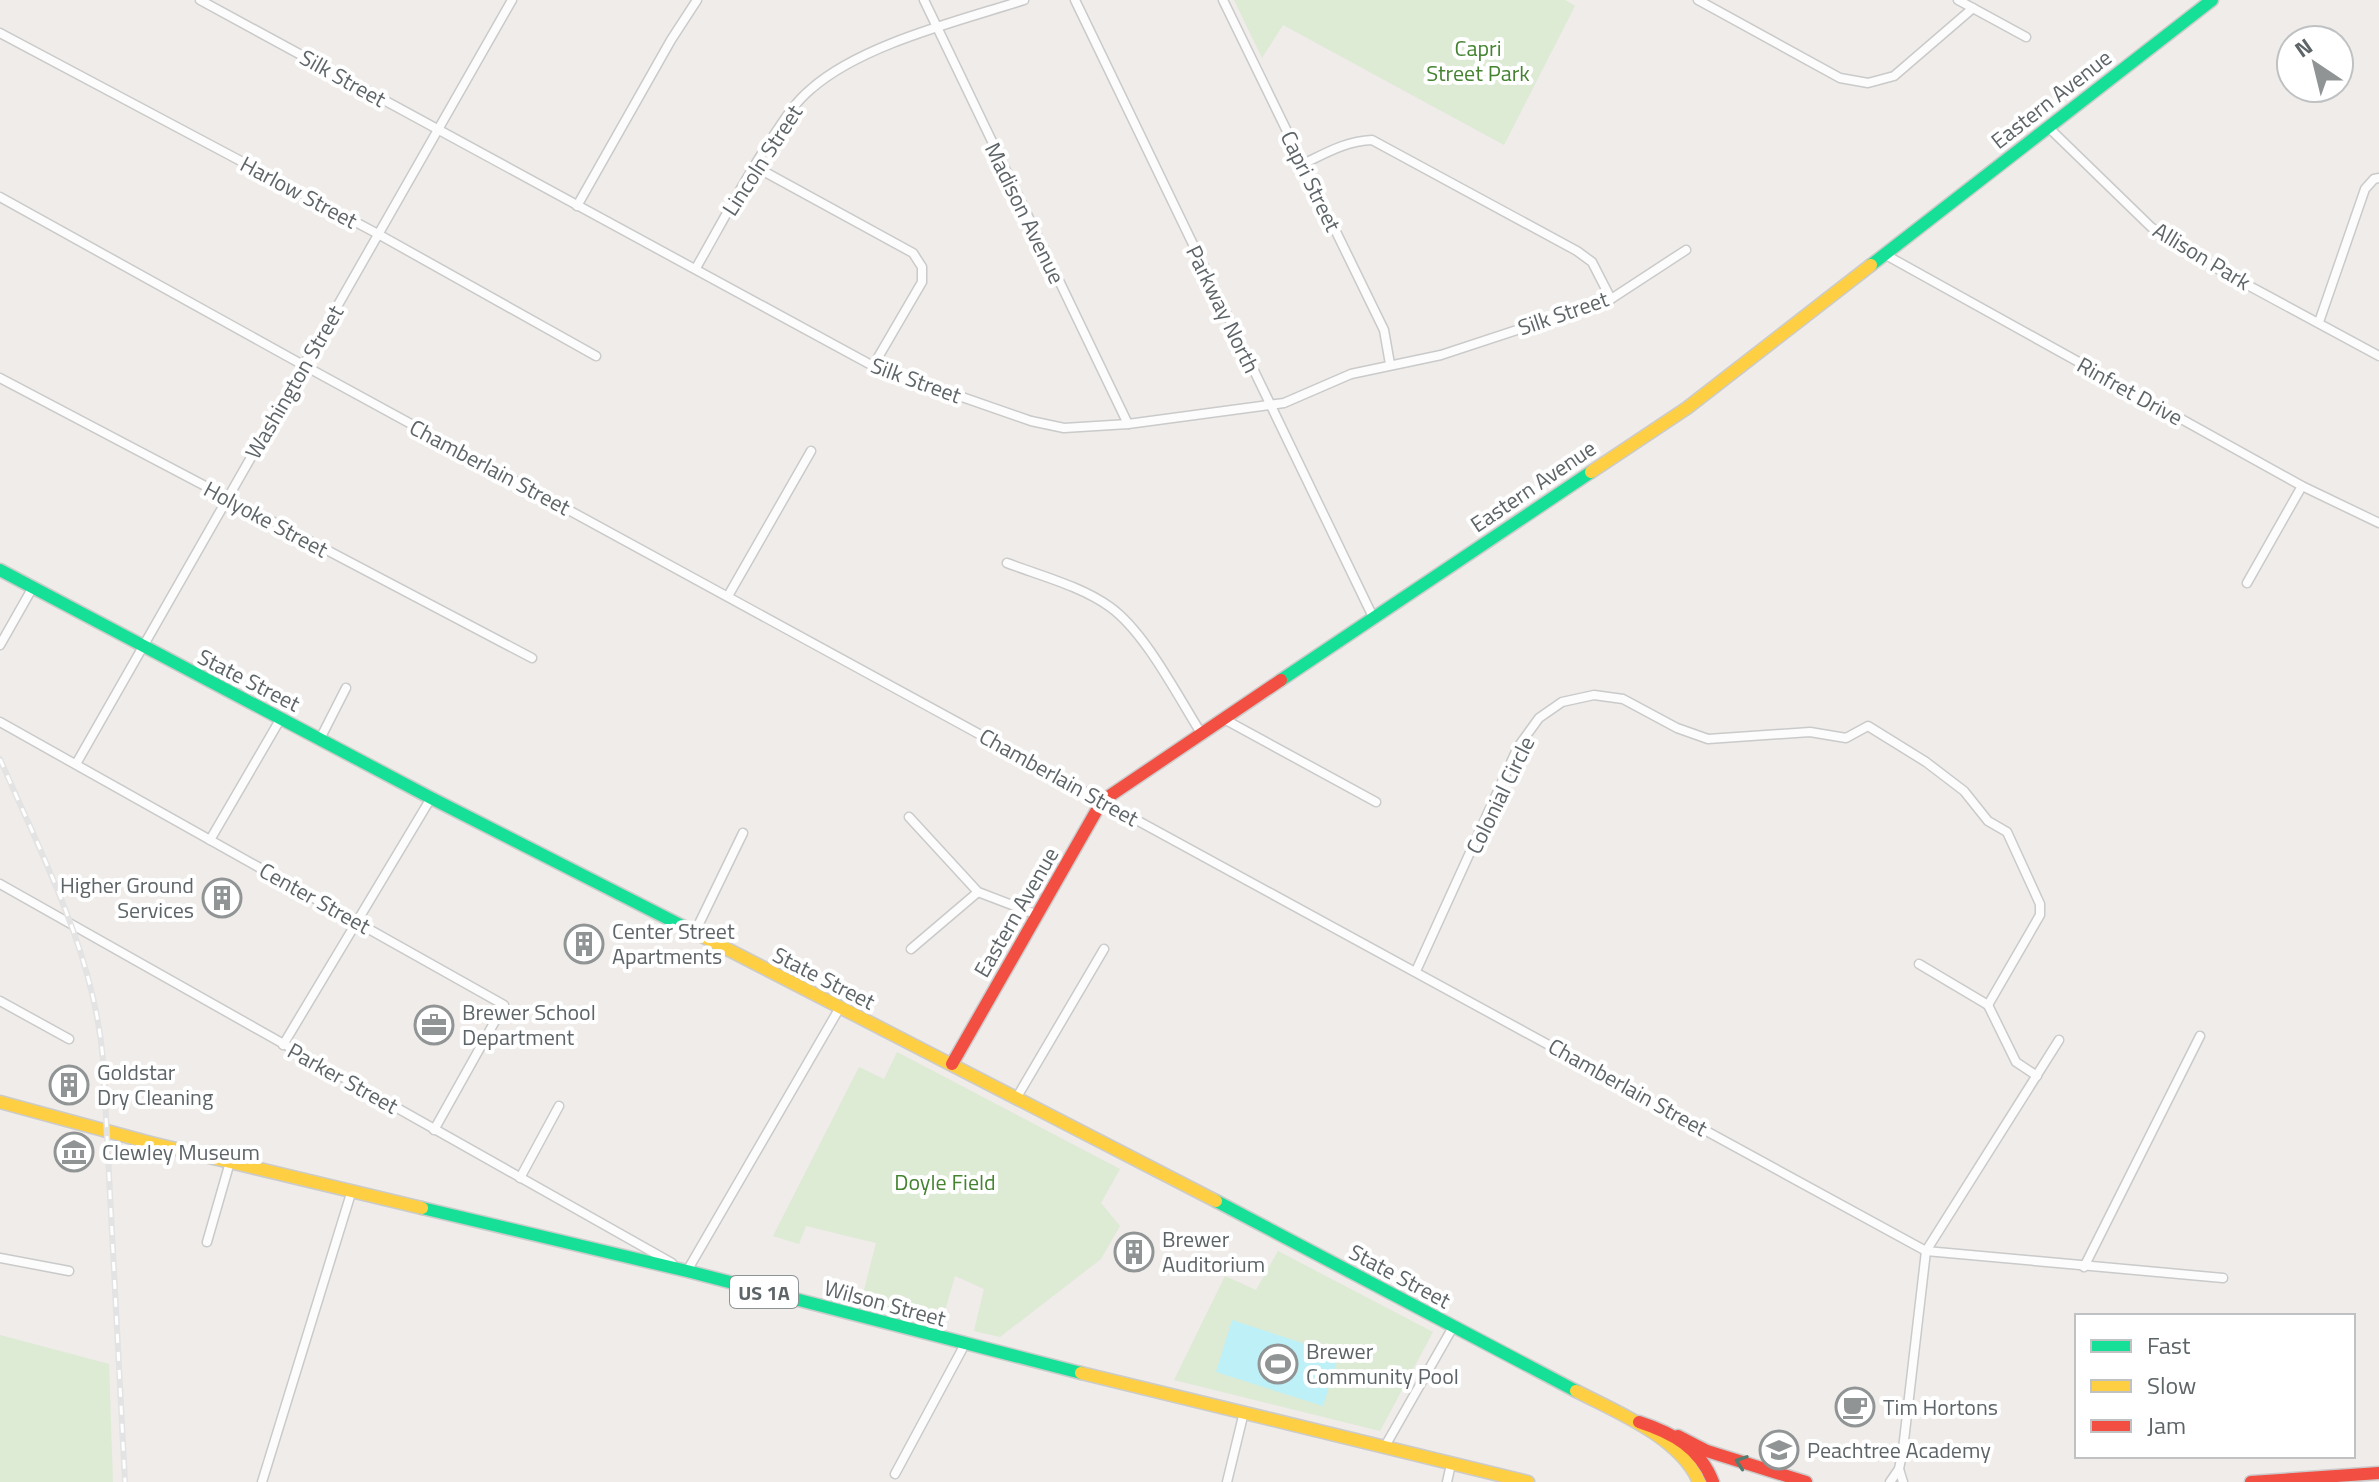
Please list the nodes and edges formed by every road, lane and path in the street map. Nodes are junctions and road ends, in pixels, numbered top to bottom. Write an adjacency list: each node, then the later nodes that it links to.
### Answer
1 (200, 0): 16 (street, Silk Street)
2 (512, 0): 16 (street, Washington Street)
3 (697, 0): 21 (street)
4 (924, 0): 12 (street, Madison Avenue)
5 (1024, 0): 12 (street, Lincoln Street)
6 (1075, 0): 34 (street, Parkway North)
7 (1223, 0): 17 (street, Capri Street)
8 (1698, 0): 11 (street)
9 (1958, 0): 11 (street)
10 (2212, 0): 15 (main road, Eastern Avenue)
11 (1973, 8): 14 (street)
12 (935, 28): 18 (street, Lincoln Street); 35 (street, Madison Avenue)
13 (0, 33): 22 (street, Harlow Street)
14 (2026, 37)
15 (2047, 126): 24 (main road, Eastern Avenue); 27 (street, Allison Park)
16 (437, 130): 21 (street, Silk Street); 22 (street, Washington Street)
17 (1303, 164): 26 (street); 30 (street, Capri Street)
18 (754, 166): 25 (street, Lincoln Street); 32 (street)
19 (2379, 178): 27 (street)
20 (0, 197): 31 (street, Chamberlain Street)
21 (577, 206): 25 (street, Silk Street)
22 (378, 234): 28 (street, Harlow Street); 31 (street, Washington Street)
23 (1686, 250): 26 (street, Silk Street)
24 (1884, 254): 37 (street, Rinfret Drive); 45 (main road, Eastern Avenue)
25 (696, 268): 32 (street, Silk Street)
26 (1611, 299): 30 (street, Silk Street)
27 (2319, 322): 29 (street, Allison Park)
28 (596, 356)
29 (2379, 356)
30 (1390, 364): 34 (street, Silk Street)
31 (303, 365): 38 (street, Washington Street); 44 (street, Chamberlain Street)
32 (873, 366): 35 (street, Silk Street)
33 (0, 378): 38 (street, Holyoke Street)
34 (1270, 405): 35 (street, Silk Street); 45 (street, Parkway North)
35 (1128, 424)
36 (811, 451): 44 (street)
37 (2302, 486): 39 (street, Rinfret Drive); 42 (street)
38 (227, 499): 47 (street, Washington Street); 48 (street, Holyoke Street)
39 (2379, 523)
40 (1007, 563): 53 (street)
41 (0, 570): 43 (main road, State Street)
42 (2247, 583)
43 (33, 587): 46 (street); 47 (main road, State Street)
44 (728, 596): 57 (street, Chamberlain Street)
45 (1373, 617): 51 (main road, Eastern Avenue)
46 (0, 645)
47 (143, 648): 50 (main road, State Street); 55 (street, Washington Street)
48 (532, 658)
49 (346, 688): 54 (street)
50 (281, 718): 54 (main road, State Street); 61 (street)
51 (1222, 718): 53 (main road, Eastern Avenue); 58 (street)
52 (0, 722): 55 (street, Center Street)
53 (1201, 733): 57 (main road, Eastern Avenue)
54 (320, 739): 56 (main road, State Street)
55 (76, 764): 61 (street, Center Street)
56 (431, 798): 65 (street); 66 (main road, State Street)
57 (1102, 801): 64 (main road, Eastern Avenue); 70 (street, Chamberlain Street)
58 (1376, 802)
59 (909, 817): 63 (street)
60 (743, 833): 66 (street)
61 (210, 840): 65 (street, Center Street)
62 (0, 884): 77 (street, Parker Street)
63 (978, 892): 64 (street); 67 (street)
64 (1038, 915): 78 (main road, Eastern Avenue)
65 (357, 922): 77 (street); 83 (street, Center Street)
66 (694, 934): 73 (main road, State Street)
67 (911, 949)
68 (1104, 949): 80 (street)
69 (1919, 964): 72 (street)
70 (1416, 971): 72 (street, Colonial Circle); 88 (street, Chamberlain Street)
71 (0, 1001): 75 (street)
72 (1988, 1005): 79 (street)
73 (839, 1009): 78 (main road, State Street); 92 (street)
74 (2200, 1036): 90 (street)
75 (69, 1039)
76 (2059, 1040): 79 (street)
77 (283, 1045): 83 (street, Parker Street)
78 (952, 1064): 80 (main road, State Street)
79 (2037, 1076): 88 (street)
80 (1017, 1097): 94 (main road, State Street)
81 (0, 1102): 84 (main road, Wilson Street / US 1A)
82 (559, 1106): 85 (street)
83 (434, 1130): 85 (street, Parker Street)
84 (230, 1162): 86 (main road, Wilson Street / US 1A); 87 (street)
85 (520, 1178): 92 (street, Parker Street)
86 (352, 1190): 92 (main road, Wilson Street / US 1A); 104 (street)
87 (207, 1242)
88 (1926, 1251): 90 (street); 101 (street)
89 (0, 1258): 91 (street)
90 (2084, 1267): 93 (street)
91 (69, 1271)
92 (687, 1271): 95 (main road, Wilson Street / US 1A)
93 (2223, 1278)
94 (1453, 1327): 97 (main road, State Street); 99 (street)
95 (965, 1344): 96 (main road, Wilson Street / US 1A); 103 (street)
96 (1244, 1412): 99 (main road, Wilson Street / US 1A); 105 (street)
97 (1632, 1420): 98 (main road, State Street); 108 (main road, State Street)
98 (1678, 1436): 109 (main road, State Street); 110 (main road, one-way to 98)
99 (1384, 1448): 100 (main road, Wilson Street / US 1A)
100 (1451, 1464): 106 (street); 107 (main road, Wilson Street / US 1A)
101 (1899, 1469): 111 (street); 112 (street)
102 (2379, 1473): 113 (main road)
103 (895, 1474)
104 (262, 1482)
105 (1227, 1482)
106 (1447, 1482)
107 (1528, 1482)
108 (1699, 1482)
109 (1713, 1482)
110 (1806, 1482)
111 (1890, 1482)
112 (1903, 1482)
113 (2251, 1482)

